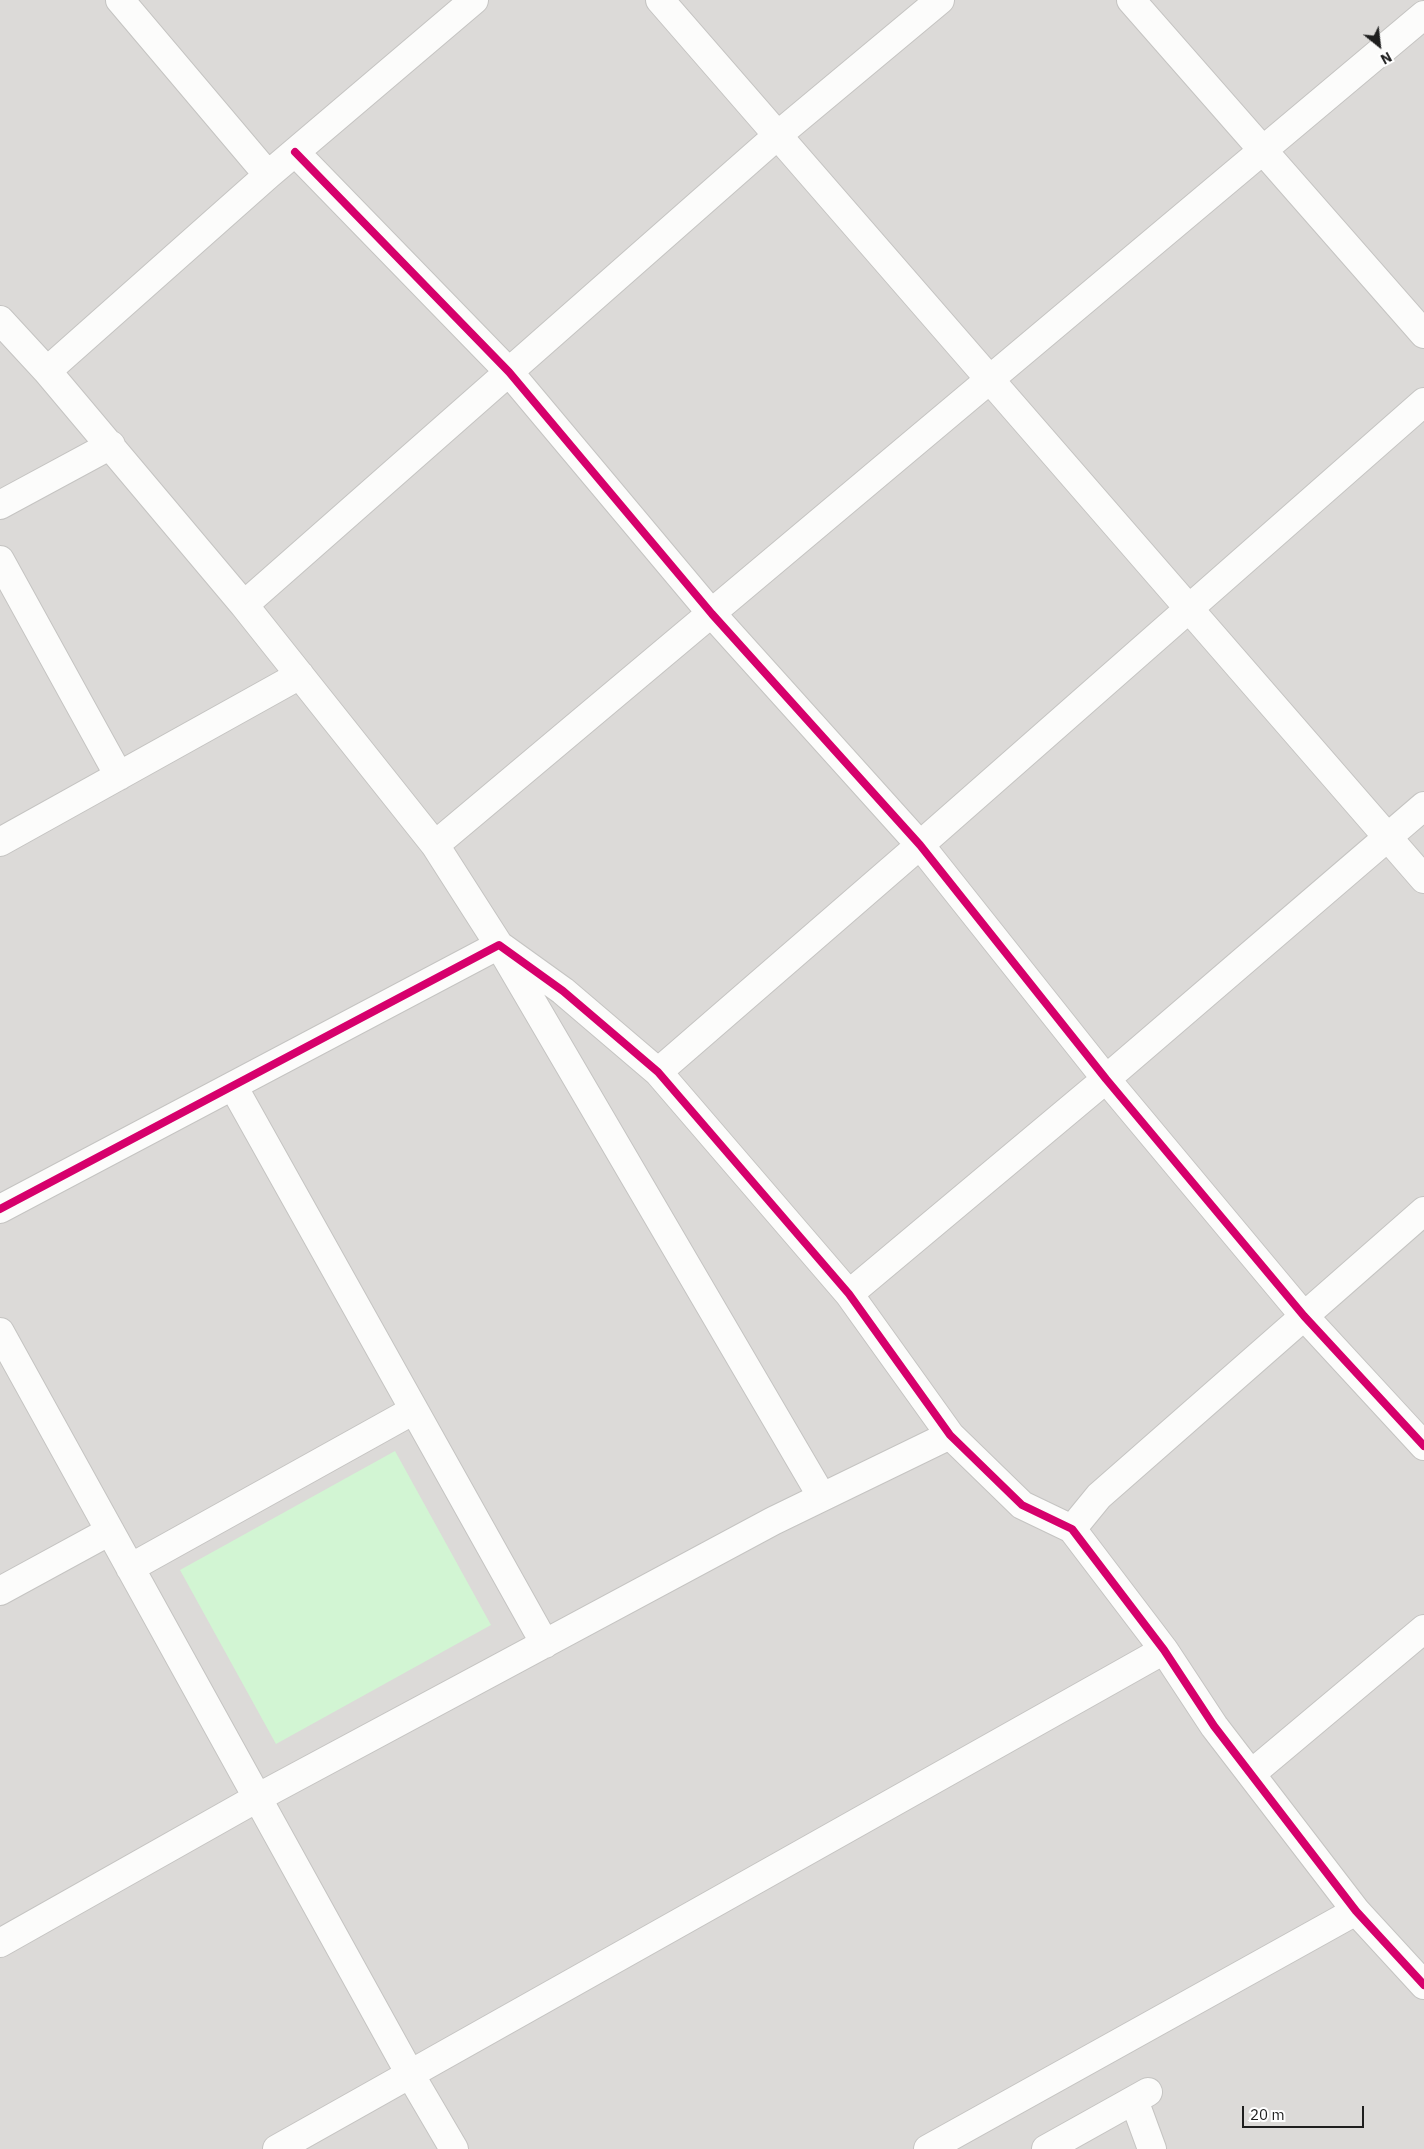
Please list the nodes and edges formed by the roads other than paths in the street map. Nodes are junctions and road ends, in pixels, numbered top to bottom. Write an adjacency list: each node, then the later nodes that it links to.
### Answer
1 (120, 0): 10 (street)
2 (474, 0): 9 (street)
3 (660, 0): 7 (street)
4 (940, 0): 7 (street)
5 (1131, 0): 8 (street)
6 (1424, 15): 8 (street)
7 (778, 135): 14 (street); 15 (street)
8 (1262, 150): 12 (street); 15 (street)
9 (295, 152): 10 (street); 14 (street)
10 (268, 175): 13 (street)
11 (0, 320): 13 (street)
12 (1424, 334)
13 (46, 370): 17 (street)
14 (509, 372): 20 (street); 22 (street)
15 (990, 380): 21 (street); 22 (street)
16 (1424, 402): 21 (street)
17 (110, 445): 18 (street); 20 (street)
18 (0, 505)
19 (0, 560): 24 (street)
20 (244, 605): 23 (street)
21 (1189, 608): 26 (street); 29 (street)
22 (712, 614): 28 (street); 29 (street)
23 (300, 675): 24 (street); 28 (street)
24 (119, 776): 27 (street)
25 (1424, 806): 26 (street)
26 (1388, 837): 30 (street); 33 (street)
27 (0, 842)
28 (435, 845): 31 (street)
29 (920, 845): 32 (street); 33 (street)
30 (1424, 879)
31 (499, 945): 32 (street); 34 (street); 43 (street)
32 (658, 1072): 37 (street)
33 (1106, 1079): 37 (street); 38 (street)
34 (233, 1086): 35 (street); 40 (street)
35 (0, 1209)
36 (1424, 1211): 38 (street)
37 (850, 1294): 41 (street)
38 (1304, 1316): 42 (street); 44 (street)
39 (0, 1332): 45 (street)
40 (414, 1410): 46 (street); 49 (street)
41 (950, 1435): 43 (street); 44 (street)
42 (1424, 1446)
43 (822, 1497): 49 (street)
44 (1072, 1529): 50 (street)
45 (110, 1531): 46 (street); 47 (street)
46 (130, 1568): 52 (street)
47 (0, 1591)
48 (1424, 1629): 51 (street)
49 (545, 1644): 52 (street)
50 (1164, 1650): 51 (street); 56 (street)
51 (1251, 1774): 53 (street)
52 (258, 1798): 54 (street); 56 (street)
53 (1356, 1911): 55 (street); 59 (street)
54 (0, 1943)
55 (1424, 1985)
56 (410, 2074): 57 (street); 58 (street)
57 (277, 2149)
58 (454, 2149)
59 (928, 2149)
60 (1046, 2149): 61 (street)
61 (1152, 2149)

